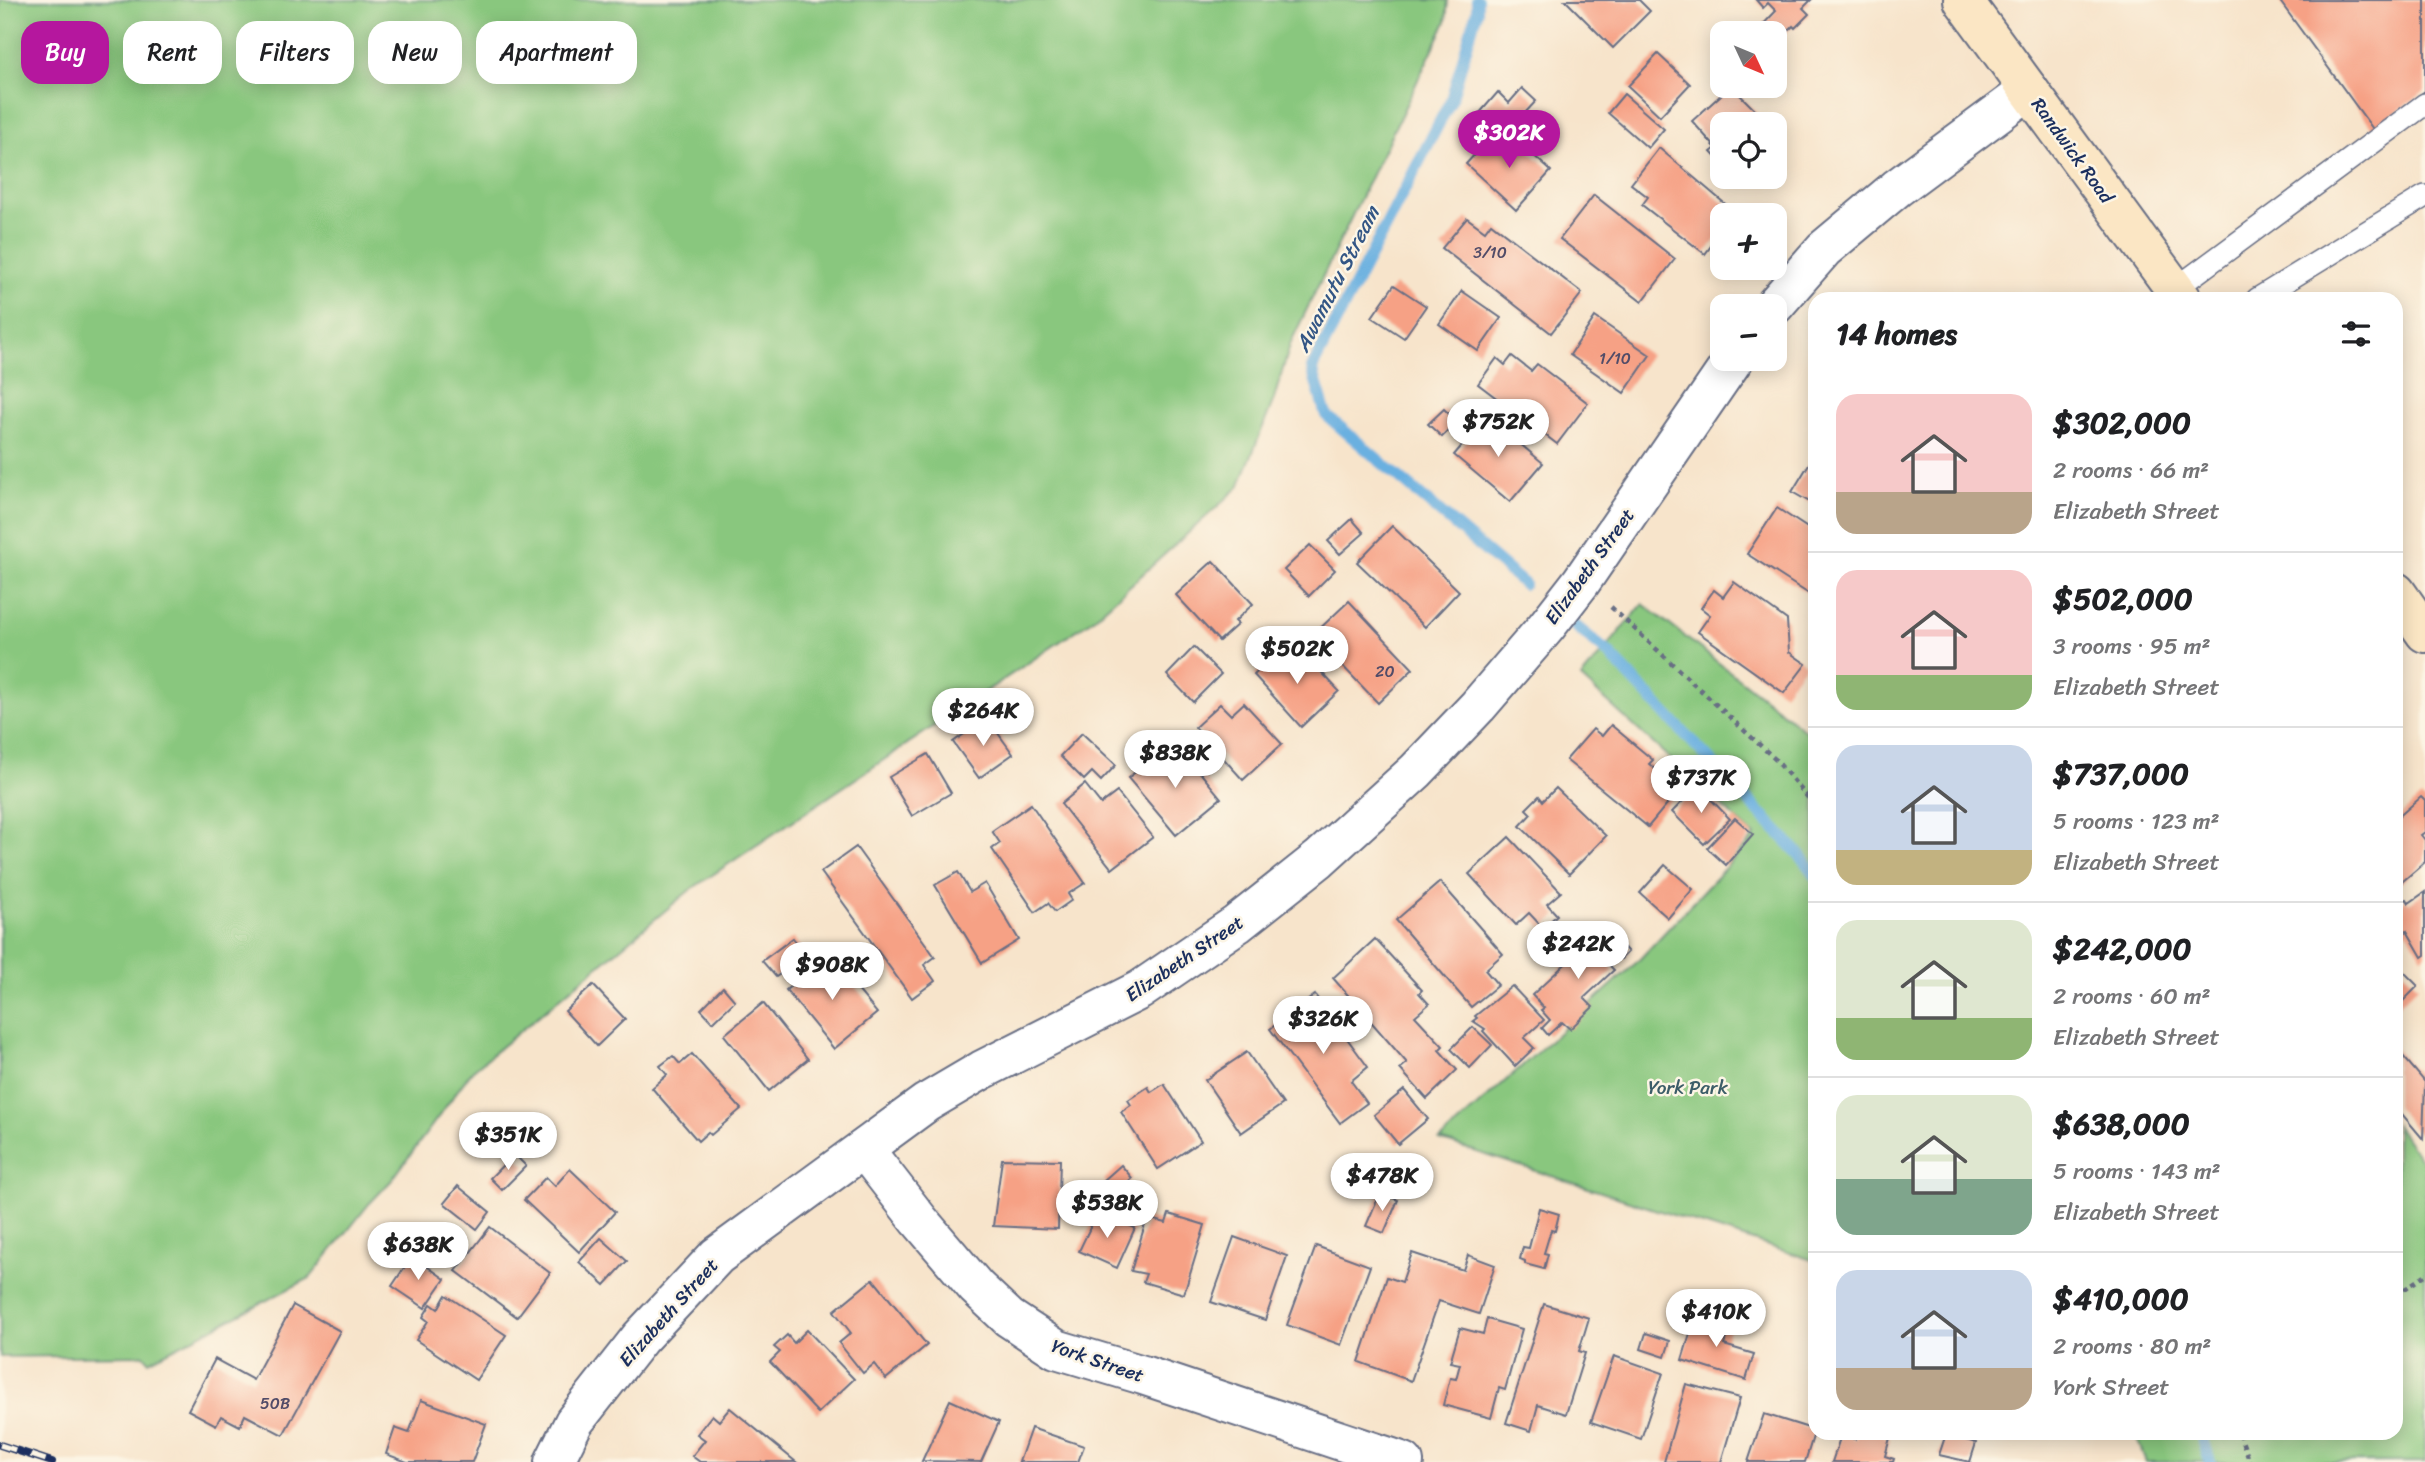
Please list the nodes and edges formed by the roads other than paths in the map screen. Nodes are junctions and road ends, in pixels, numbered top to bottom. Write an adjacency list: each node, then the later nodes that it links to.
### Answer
1 (1963, 0): 2 (main road, Randwick Road)
2 (2029, 90): 5 (main road, Randwick Road); 8 (street)
3 (2425, 104): 6 (lane)
4 (2425, 196): 7 (lane)
5 (2178, 292)
6 (2182, 292)
7 (2269, 292)
8 (1785, 294)
9 (1726, 371): 12 (street, Elizabeth Street)
10 (2403, 602): 11 (main road)
11 (2425, 633)
12 (864, 1149): 13 (street, Elizabeth Street); 14 (street, York Street)
13 (554, 1462)
14 (1404, 1462)

